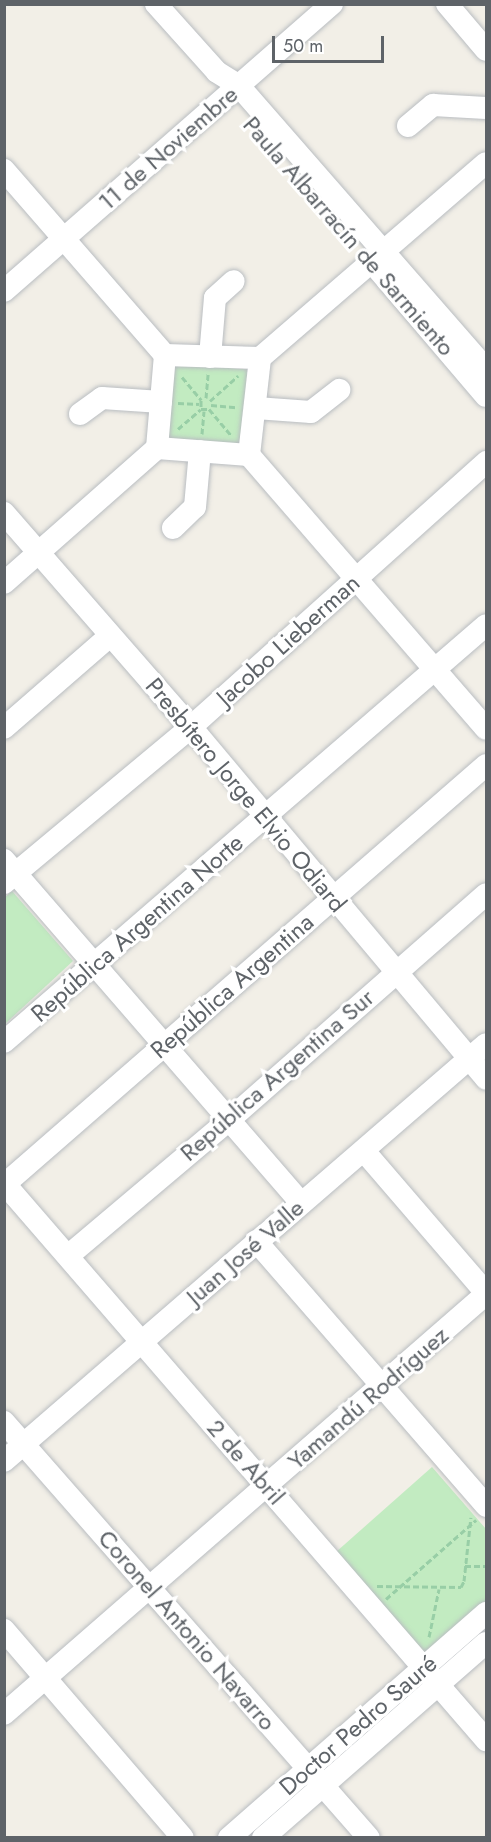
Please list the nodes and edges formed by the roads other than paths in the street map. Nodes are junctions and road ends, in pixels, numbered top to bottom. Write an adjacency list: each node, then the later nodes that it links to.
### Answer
1 (156, 4): 5 (street, Paula Albarracín de Sarmiento)
2 (332, 4): 5 (street, 11 de Noviembre)
3 (447, 4): 4 (street)
4 (486, 50)
5 (233, 91): 10 (street, 11 de Noviembre); 11 (street, Paula Albarracín de Sarmiento)
6 (486, 108): 7 (street)
7 (408, 126)
8 (486, 163): 11 (street)
9 (4, 170): 10 (street)
10 (64, 239): 13 (street, 11 de Noviembre); 14 (street)
11 (378, 257): 16 (street); 17 (street, Paula Albarracín de Sarmiento); 19 (street, Paula Albarracín de Sarmiento)
12 (234, 281): 15 (street)
13 (4, 291)
14 (165, 355): 15 (street); 20 (street)
15 (210, 357): 16 (street)
16 (260, 358): 21 (street)
17 (486, 369)
18 (339, 390): 21 (street)
19 (486, 396)
20 (161, 402): 22 (street); 23 (street)
21 (256, 408): 25 (street)
22 (80, 414)
23 (157, 448): 24 (street); 29 (street)
24 (200, 451): 25 (street); 28 (street)
25 (249, 455): 30 (street)
26 (486, 462): 30 (street, Jacobo Lieberman)
27 (4, 513): 29 (street, Presbítero Jorge Elvio Odiard)
28 (173, 528)
29 (37, 554): 31 (street); 33 (street, Presbítero Jorge Elvio Odiard)
30 (356, 579): 34 (street); 35 (street, Jacobo Lieberman)
31 (4, 583)
32 (486, 625): 34 (street, República Argentina Norte)
33 (110, 636): 35 (street, Presbítero Jorge Elvio Odiard); 36 (street)
34 (436, 671): 37 (street); 39 (street, República Argentina Norte)
35 (191, 727): 39 (street, Presbítero Jorge Elvio Odiard); 40 (street, Jacobo Lieberman)
36 (4, 728)
37 (486, 729)
38 (486, 765): 42 (street, República Argentina)
39 (267, 817): 42 (street, Presbítero Jorge Elvio Odiard); 43 (street, República Argentina Norte)
40 (8, 872): 43 (street)
41 (486, 894): 44 (street, República Argentina Sur)
42 (333, 897): 44 (street, Presbítero Jorge Elvio Odiard); 47 (street, República Argentina)
43 (94, 965): 45 (street, República Argentina Norte); 47 (street)
44 (395, 972): 48 (street, Presbítero Jorge Elvio Odiard); 50 (street, República Argentina Sur)
45 (4, 1042)
46 (486, 1044): 48 (street, Juan José Valle)
47 (163, 1046): 50 (street); 52 (street, República Argentina)
48 (469, 1059): 49 (street, Presbítero Jorge Elvio Odiard); 51 (street, Juan José Valle)
49 (486, 1079)
50 (229, 1120): 53 (street); 55 (street, República Argentina Sur)
51 (364, 1151): 53 (street, Juan José Valle); 56 (street)
52 (5, 1183): 55 (street, 2 de Abril)
53 (301, 1203): 54 (street, Juan José Valle)
54 (256, 1241): 57 (street, Juan José Valle); 58 (street)
55 (68, 1256): 57 (street, 2 de Abril)
56 (486, 1293): 58 (street, Yamandú Rodríguez)
57 (142, 1341): 60 (street, Juan José Valle); 62 (street, 2 de Abril)
58 (382, 1385): 62 (street, Yamandú Rodríguez); 63 (street)
59 (4, 1422): 60 (street, Coronel Antonio Navarro)
60 (24, 1444): 61 (street, Juan José Valle); 64 (street, Coronel Antonio Navarro)
61 (4, 1461)
62 (267, 1486): 64 (street, Yamandú Rodríguez); 68 (street, 2 de Abril)
63 (480, 1506)
64 (150, 1588): 69 (street, Yamandú Rodríguez); 73 (street, Coronel Antonio Navarro)
65 (486, 1613): 68 (street, Doctor Pedro Sauré)
66 (4, 1630): 69 (street)
67 (486, 1643): 70 (street, Doctor Pedro Sauré)
68 (423, 1667): 70 (street, 2 de Abril); 73 (street, Doctor Pedro Sauré)
69 (46, 1678): 71 (street, Yamandú Rodríguez); 74 (street)
70 (438, 1684): 72 (street, 2 de Abril); 73 (street, Doctor Pedro Sauré)
71 (4, 1714)
72 (486, 1740)
73 (315, 1777): 75 (street, Doctor Pedro Sauré); 76 (street, Doctor Pedro Sauré); 77 (street, Coronel Antonio Navarro)
74 (183, 1838)
75 (229, 1838)
76 (263, 1838)
77 (369, 1838)

